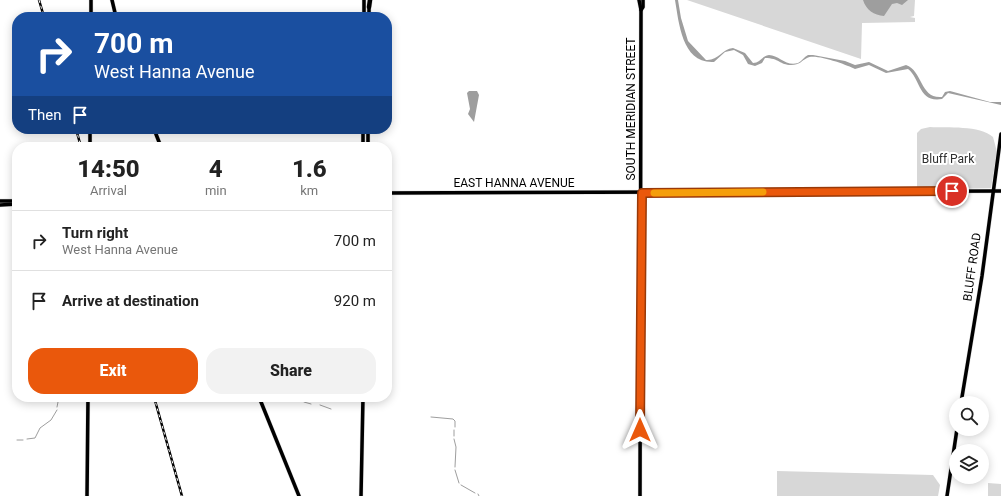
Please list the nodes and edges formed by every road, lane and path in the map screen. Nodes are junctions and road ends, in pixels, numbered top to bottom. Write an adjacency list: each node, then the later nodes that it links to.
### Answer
1 (91, 0): 9 (main road)
2 (112, 0): 10 (main road)
3 (364, 0): 11 (main road)
4 (370, 0): 7 (highway)
5 (639, 0): 8 (main road, SOUTH MERIDIAN STREET)
6 (643, 0): 8 (main road, SOUTH MERIDIAN STREET)
7 (369, 7): 12 (main road)
8 (641, 10): 19 (main road, SOUTH MERIDIAN STREET)
9 (91, 12)
10 (115, 12)
11 (364, 12)
12 (369, 12)
13 (363, 134): 15 (main road)
14 (1001, 134): 16 (main road, BLUFF ROAD)
15 (363, 141)
16 (993, 191): 17 (main road, EAST HANNA AVENUE); 19 (main road, EAST HANNA AVENUE); 24 (main road, BLUFF ROAD)
17 (1001, 191)
18 (392, 193): 19 (main road, EAST HANNA AVENUE)
19 (642, 193): 32 (main road, SOUTH MERIDIAN STREET)
20 (0, 200): 21 (main road)
21 (12, 201)
22 (12, 204): 23 (main road)
23 (0, 205)
24 (962, 396)
25 (88, 402): 29 (main road)
26 (261, 402): 30 (main road)
27 (363, 402): 31 (main road)
28 (956, 436): 33 (main road)
29 (87, 496)
30 (299, 496)
31 (361, 496)
32 (640, 496)
33 (947, 496)

